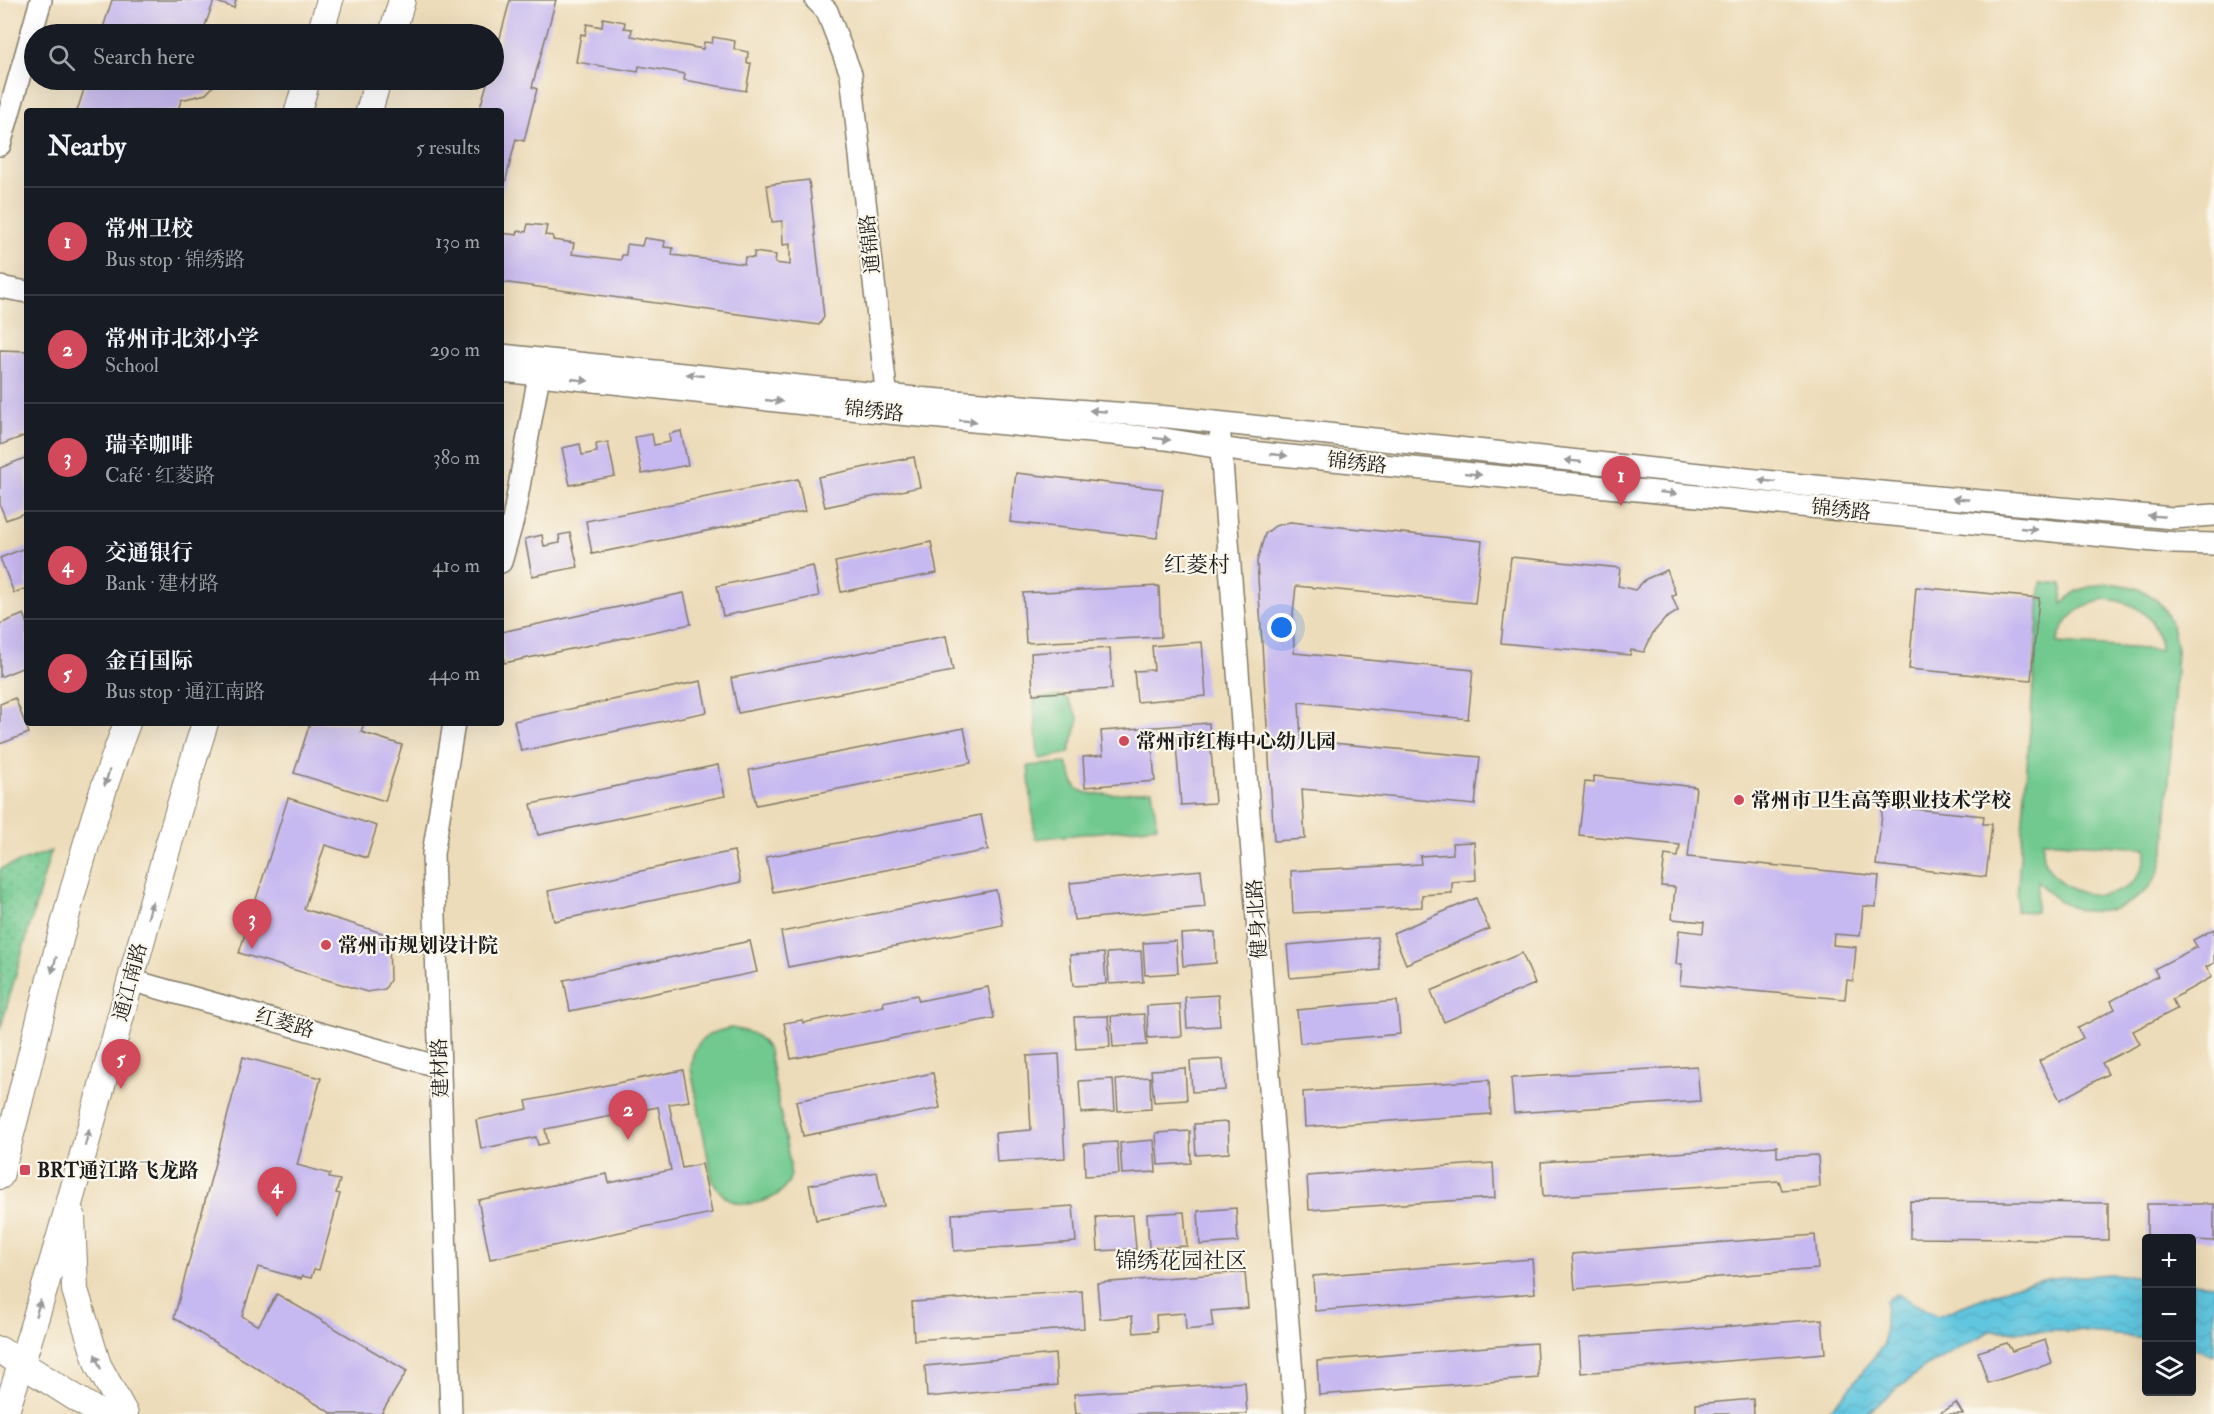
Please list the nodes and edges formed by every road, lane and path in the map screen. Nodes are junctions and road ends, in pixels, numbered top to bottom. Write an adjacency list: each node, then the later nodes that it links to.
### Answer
1 (40, 0): 5 (street)
2 (330, 0): 6 (main road)
3 (402, 0): 7 (main road)
4 (816, 0): 19 (street, 通锦路)
5 (33, 24)
6 (323, 24)
7 (395, 24)
8 (24, 58): 13 (street)
9 (304, 90): 11 (main road)
10 (375, 90): 12 (main road)
11 (299, 108)
12 (370, 108)
13 (0, 145)
14 (0, 287): 15 (street)
15 (24, 291)
16 (504, 355): 19 (street, 锦绣路, one-way to 16)
17 (504, 371): 18 (street, 锦绣路)
18 (539, 375): 19 (street, 锦绣路, one-way to 19); 24 (street)
19 (887, 404): 20 (street, 锦绣路, one-way to 19); 21 (street, 锦绣路, one-way to 21)
20 (1219, 424): 21 (street, 健身北路); 22 (street, 锦绣路, one-way to 20)
21 (1221, 448): 23 (street, 锦绣路, one-way to 23); 38 (street, 健身北路)
22 (2214, 515)
23 (2214, 544)
24 (504, 552)
25 (127, 726): 30 (main road, one-way to 30)
26 (204, 726): 28 (main road, 通江南路, one-way to 26)
27 (453, 726): 29 (street, 建材路)
28 (130, 980): 29 (street, 红菱路); 31 (main road, 通江南路, one-way to 28)
29 (440, 1066): 37 (street, 建材路)
30 (1, 1170)
31 (72, 1195): 33 (main road, 通江南路, one-way to 31); 36 (main road, one-way to 31)
32 (0, 1350): 33 (main road)
33 (21, 1364): 34 (main road, 通江南路); 35 (main road)
34 (7, 1411)
35 (101, 1414)
36 (125, 1414)
37 (451, 1414)
38 (1295, 1414)

